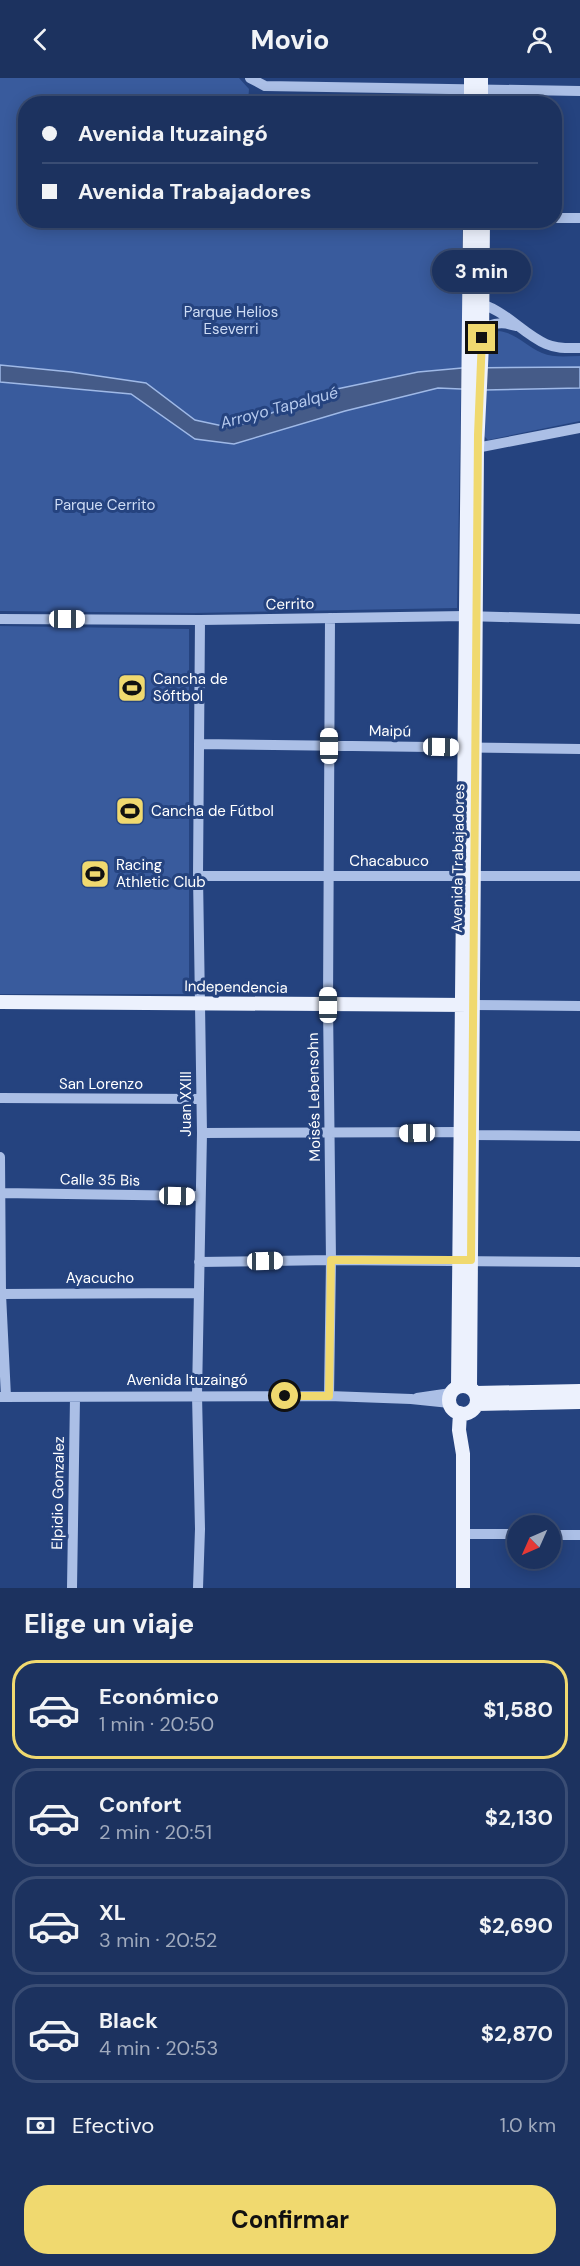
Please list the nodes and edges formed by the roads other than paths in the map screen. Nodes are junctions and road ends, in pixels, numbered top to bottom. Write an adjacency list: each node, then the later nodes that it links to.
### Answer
1 (250, 78): 2 (street)
2 (365, 83): 3 (street)
3 (476, 83): 4 (street)
4 (580, 91)
5 (562, 218): 6 (street)
6 (580, 218)
7 (471, 228): 9 (main road, Avenida Trabajadores)
8 (482, 228): 9 (main road, Avenida Trabajadores)
9 (476, 303): 10 (street); 11 (main road, Avenida Trabajadores)
10 (518, 327): 11 (street); 12 (street)
11 (477, 342): 14 (main road, Avenida Trabajadores)
12 (580, 348)
13 (580, 428): 14 (street)
14 (473, 449): 15 (main road, Avenida Trabajadores)
15 (471, 616): 16 (street, Cerrito); 18 (street, Cerrito); 22 (main road, Avenida Trabajadores)
16 (330, 618): 19 (street, Cerrito); 21 (street, Moisés Lebensohn)
17 (0, 619): 19 (street, Cerrito)
18 (580, 619)
19 (200, 620): 20 (street, Juan XXIII)
20 (199, 744): 21 (street, Maipú); 24 (street, Juan XXIII)
21 (329, 746): 22 (street, Maipú); 25 (street, Moisés Lebensohn)
22 (470, 748): 23 (street, Maipú); 26 (main road, Avenida Trabajadores)
23 (580, 749)
24 (198, 876): 25 (street, Chacabuco); 29 (street, Juan XXIII)
25 (329, 876): 26 (street, Chacabuco); 30 (street, Moisés Lebensohn)
26 (469, 876): 27 (street, Chacabuco); 31 (main road, Avenida Trabajadores)
27 (580, 876)
28 (0, 1002): 29 (main road, Independencia)
29 (201, 1004): 30 (main road, Independencia); 34 (street, Juan XXIII)
30 (328, 1005): 31 (main road, Independencia); 36 (street, Moisés Lebensohn)
31 (466, 1005): 32 (street, Independencia); 37 (main road, Avenida Trabajadores)
32 (580, 1006)
33 (0, 1098): 34 (street, San Lorenzo)
34 (201, 1099): 35 (street, Juan XXIII)
35 (202, 1133): 36 (street); 41 (street, Juan XXIII)
36 (329, 1134): 37 (street); 42 (street, Moisés Lebensohn)
37 (465, 1134): 38 (street); 43 (main road, Avenida Trabajadores)
38 (580, 1136)
39 (0, 1157): 40 (street)
40 (0, 1193): 41 (street, Calle 35 Bis); 47 (street)
41 (199, 1196): 44 (street, Juan XXIII)
42 (331, 1260): 43 (street); 44 (street); 50 (street, Moisés Lebensohn)
43 (465, 1260): 45 (street); 53 (main road, Avenida Trabajadores)
44 (199, 1262): 46 (street, Juan XXIII)
45 (580, 1262)
46 (198, 1293): 47 (street, Ayacucho); 49 (street, Juan XXIII)
47 (1, 1294): 51 (street)
48 (580, 1391): 53 (main road, Avenida Ituzaingó)
49 (197, 1395): 50 (street, Avenida Ituzaingó); 52 (street, Avenida Ituzaingó); 60 (street, Juan XXIII)
50 (329, 1396): 53 (street, Avenida Ituzaingó)
51 (3, 1397): 52 (street, Avenida Ituzaingó)
52 (75, 1398): 59 (street, Elpidio Gonzalez)
53 (463, 1399): 54 (main road, Avenida Ituzaingó); 55 (main road, Avenida Trabajadores)
54 (580, 1402)
55 (464, 1534): 56 (street); 61 (main road, Avenida Trabajadores)
56 (507, 1534)
57 (561, 1535): 58 (street)
58 (580, 1535)
59 (72, 1588)
60 (198, 1588)
61 (463, 1588)

